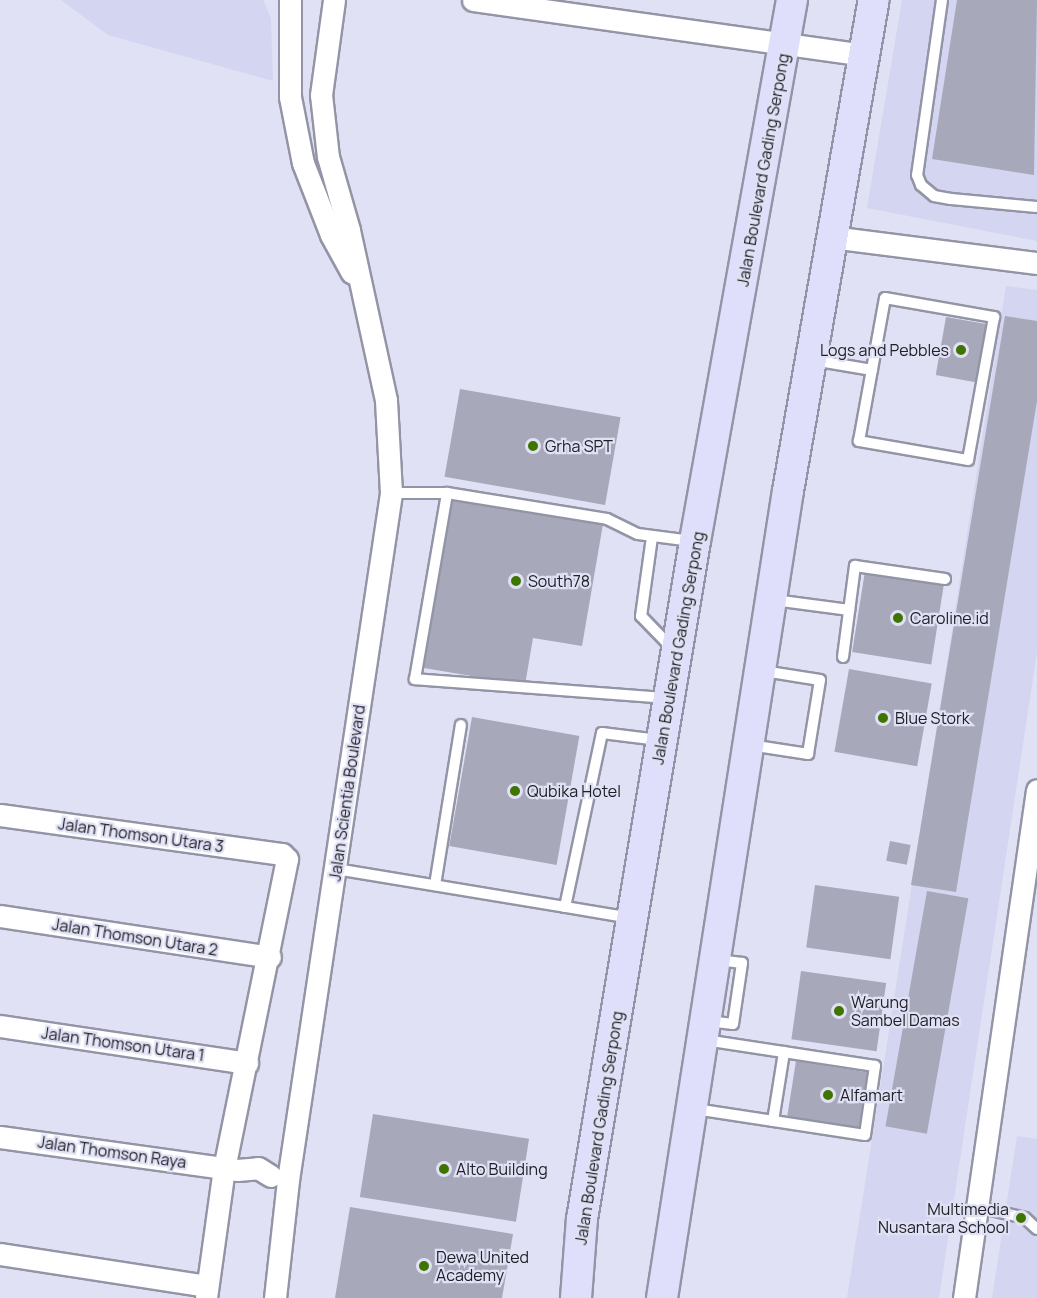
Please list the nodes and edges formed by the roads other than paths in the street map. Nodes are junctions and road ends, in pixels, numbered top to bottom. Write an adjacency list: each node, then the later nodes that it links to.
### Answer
1 (290, 0): 12 (street, Jalan Scientia Boulevard)
2 (334, 0): 12 (street, Jalan Scientia Boulevard)
3 (473, 0): 7 (street)
4 (792, 0): 7 (main road, Jalan Boulevard Gading Serpong)
5 (872, 0): 8 (main road)
6 (942, 0): 9 (lane)
7 (786, 41): 8 (street); 18 (main road, Jalan Boulevard Gading Serpong)
8 (864, 55): 10 (main road)
9 (1037, 207)
10 (831, 237): 11 (street); 13 (main road)
11 (1037, 263)
12 (361, 289): 15 (street, Jalan Scientia Boulevard)
13 (810, 360): 14 (lane); 20 (main road)
14 (872, 370): 14 (lane)
15 (391, 493): 16 (lane); 31 (street, Jalan Scientia Boulevard)
16 (447, 493): 17 (lane); 25 (lane)
17 (652, 537): 18 (lane); 22 (lane)
18 (695, 542): 22 (main road, Jalan Boulevard Gading Serpong)
19 (945, 579): 21 (lane)
20 (771, 599): 21 (lane); 24 (main road)
21 (849, 610): 23 (lane)
22 (678, 653): 25 (main road, Jalan Boulevard Gading Serpong)
23 (843, 657)
24 (760, 671): 28 (main road); 28 (lane)
25 (669, 698): 27 (main road, Jalan Boulevard Gading Serpong)
26 (461, 725): 32 (lane)
27 (662, 741): 33 (lane); 35 (main road, Jalan Boulevard Gading Serpong)
28 (748, 744): 38 (main road)
29 (1037, 790): 46 (street)
30 (0, 815): 36 (street, Jalan Thomson Utara 3)
31 (336, 869): 32 (lane); 45 (street, Jalan Scientia Boulevard)
32 (435, 885): 33 (lane)
33 (565, 907): 35 (lane)
34 (0, 916): 36 (street, Jalan Thomson Utara 2)
35 (633, 918): 51 (main road, Jalan Boulevard Gading Serpong)
36 (270, 957): 40 (street)
37 (0, 1026): 40 (street, Jalan Thomson Utara 1)
38 (704, 1030): 39 (lane); 41 (main road)
39 (784, 1052): 42 (lane); 42 (lane)
40 (247, 1063): 44 (street)
41 (692, 1109): 42 (lane); 52 (main road)
42 (773, 1121)
43 (0, 1137): 44 (street, Jalan Thomson Raya)
44 (230, 1169): 45 (street, Jalan Thomson Raya); 49 (street)
45 (280, 1178): 50 (street, Jalan Scientia Boulevard)
46 (978, 1207): 47 (lane); 53 (street)
47 (1037, 1229)
48 (0, 1254): 49 (street)
49 (206, 1292)
50 (275, 1298)
51 (576, 1298)
52 (662, 1298)
53 (964, 1298)

